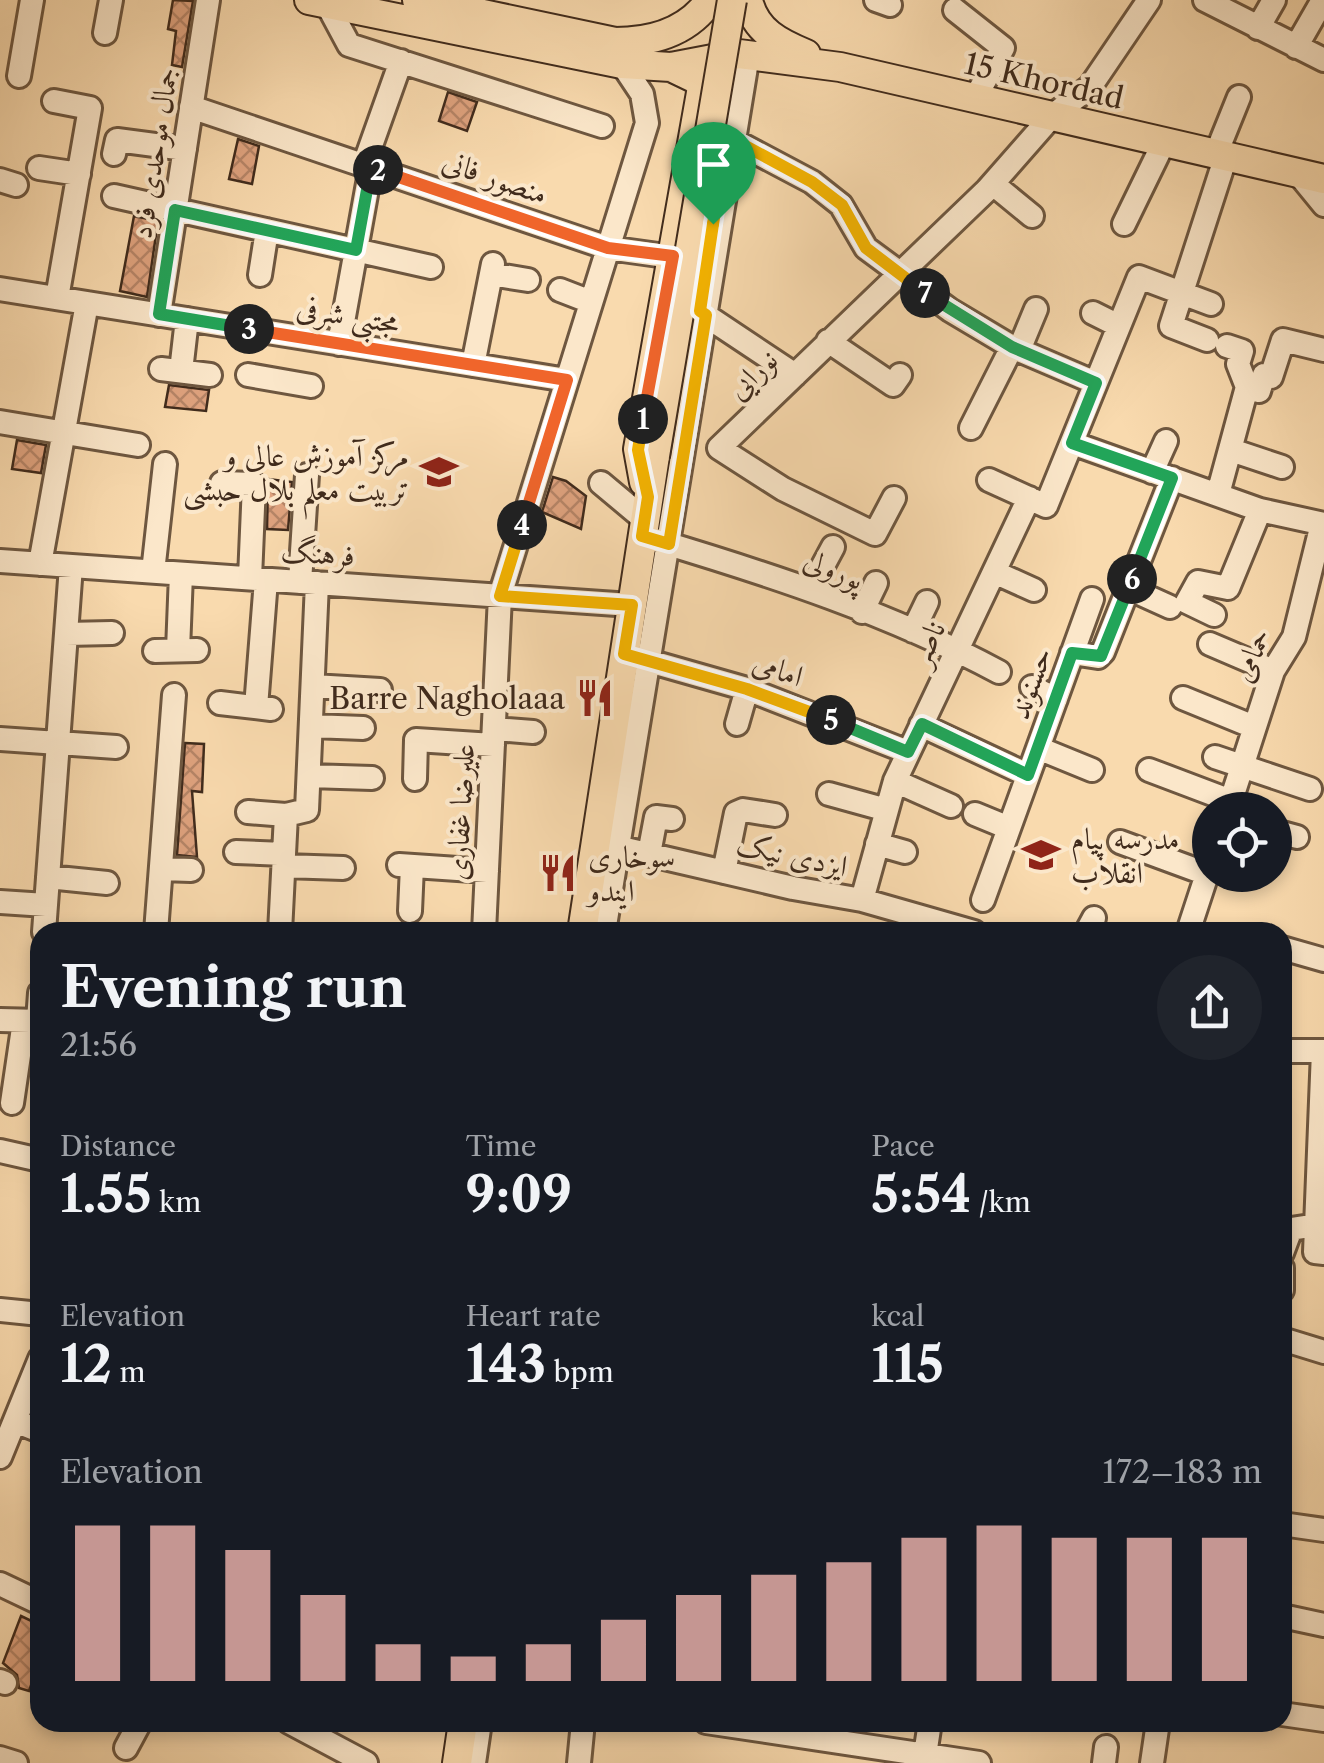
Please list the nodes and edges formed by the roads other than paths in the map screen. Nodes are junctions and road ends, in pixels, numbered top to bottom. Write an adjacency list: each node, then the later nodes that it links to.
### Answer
1 (32, 0): 24 (street)
2 (111, 0): 16 (street)
3 (208, 0): 30 (street, جمال موحدی فرد)
4 (418, 0): 13 (main road)
5 (710, 0): 18 (main road)
6 (732, 0): 102 (main road, bridge)
7 (748, 0): 23 (main road)
8 (1149, 0): 31 (street, نورایی)
9 (1206, 0): 15 (street)
10 (1274, 0): 15 (street)
11 (1322, 0): 17 (street)
12 (318, 2): 18 (main road); 21 (street)
13 (468, 5): 18 (main road)
14 (955, 10): 28 (street)
15 (1258, 28): 17 (street)
16 (104, 33)
17 (1296, 47): 20 (street)
18 (618, 53): 22 (main road); 49 (street, علیرضا غفاری)
19 (743, 55): 22 (main road, 15 Khordad); 23 (main road, 15 Khordad); 26 (street); 33 (street)
20 (1324, 60)
21 (400, 61): 32 (street); 38 (street)
22 (671, 67): 25 (main road)
23 (840, 67): 28 (main road, 15 Khordad)
24 (19, 76)
25 (702, 87): 26 (street); 51 (main road)
26 (734, 87): 33 (street)
27 (1239, 97): 37 (street)
28 (975, 98): 31 (main road, 15 Khordad)
29 (54, 100): 40 (street)
30 (191, 107): 35 (street, جمال موحدی فرد); 38 (street, منصور فانی)
31 (1052, 116): 34 (main road, 15 Khordad); 42 (street, نورایی)
32 (602, 126)
33 (730, 138): 54 (street); 65 (street)
34 (1164, 142): 37 (main road, 15 Khordad); 47 (street)
35 (185, 149): 36 (street); 45 (street, جمال موحدی فرد)
36 (114, 154)
37 (1221, 155): 41 (main road, 15 Khordad); 58 (street)
38 (368, 166): 49 (street, منصور فانی); 50 (street)
39 (39, 168): 40 (street)
40 (78, 174): 59 (street)
41 (1310, 175): 44 (street)
42 (993, 184): 46 (street); 54 (street, نورایی)
43 (114, 196): 45 (street)
44 (1324, 204)
45 (175, 210): 48 (street); 66 (street, جمال موحدی فرد)
46 (1032, 216)
47 (1124, 224)
48 (267, 230): 50 (street); 53 (street)
49 (608, 248): 51 (street, منصور فانی); 60 (street, علیرضا غفاری)
50 (356, 250): 52 (street); 70 (street)
51 (673, 256): 102 (main road)
52 (431, 266)
53 (260, 275)
54 (900, 275): 69 (street, نورایی); 71 (street)
55 (528, 280): 74 (street)
56 (0, 289): 59 (street, مجتبی شرفی)
57 (560, 290): 60 (street)
58 (1183, 293): 62 (street); 68 (street); 82 (street)
59 (57, 298): 61 (street, مجتبی شرفی)
60 (592, 302): 79 (street, علیرضا غفاری)
61 (87, 303): 66 (street, مجتبی شرفی); 85 (street)
62 (1211, 304)
63 (1036, 309): 71 (street)
64 (1093, 312): 68 (street)
65 (702, 313): 77 (street); 86 (street); 102 (street)
66 (159, 314): 67 (street, مجتبی شرفی)
67 (187, 319): 73 (street, مجتبی شرفی); 76 (street)
68 (1119, 326): 80 (street)
69 (828, 341): 77 (street, نورایی); 78 (street)
70 (339, 344): 73 (street, مجتبی شرفی); 74 (street, مجتبی شرفی)
71 (1016, 348): 80 (street); 84 (street)
72 (1324, 350): 82 (street)
73 (285, 358): 75 (street); 81 (street)
74 (473, 365): 79 (street, مجتبی شرفی)
75 (248, 374)
76 (210, 375)
77 (795, 375): 99 (street, نورایی)
78 (900, 375)
79 (567, 380): 117 (street, علیرضا غفاری)
80 (1096, 383): 88 (street)
81 (311, 386)
82 (1247, 387): 90 (street)
83 (0, 422): 85 (street)
84 (971, 428)
85 (63, 432): 89 (street); 106 (street)
86 (679, 436)
87 (1166, 441): 94 (street)
88 (1072, 443): 94 (street); 100 (street, ناصر)
89 (138, 445)
90 (1231, 450): 92 (street); 98 (street)
91 (165, 464): 108 (street)
92 (1282, 467)
93 (307, 475): 112 (street)
94 (1162, 475): 98 (street); 114 (street)
95 (990, 480): 100 (street)
96 (601, 483): 102 (street)
97 (222, 484): 111 (street)
98 (1218, 494): 101 (street)
99 (894, 498)
100 (1029, 498): 109 (street, ناصر)
101 (1260, 510): 103 (street); 123 (street)
102 (651, 524): 115 (street, پورولی); 120 (main road); 131 (street)
103 (1323, 524): 132 (street, حمامی)
104 (833, 547): 115 (street)
105 (0, 561): 106 (street, فرهنگ)
106 (40, 564): 107 (street, فرهنگ)
107 (70, 566): 108 (street, فرهنگ); 126 (street)
108 (154, 572): 110 (street, فرهنگ)
109 (994, 572): 116 (street); 129 (street, ناصر)
110 (181, 574): 111 (street, فرهنگ); 128 (street)
111 (258, 579): 112 (street, فرهنگ); 141 (street)
112 (308, 582): 117 (street, فرهنگ); 134 (street)
113 (876, 583): 122 (street)
114 (1128, 588): 121 (street); 130 (street)
115 (810, 590): 122 (street, پورولی)
116 (1034, 590)
117 (500, 596): 120 (street, فرهنگ); 148 (street, علیرضا غفاری)
118 (1092, 599): 130 (street, حسنوند)
119 (926, 602): 124 (street)
120 (632, 605): 131 (main road)
121 (1170, 607)
122 (862, 612): 124 (street, پورولی)
123 (1214, 614)
124 (913, 632): 129 (street, پورولی)
125 (112, 633): 126 (street)
126 (66, 634): 150 (street)
127 (1210, 644): 132 (street)
128 (176, 650)
129 (957, 650): 133 (street, پورولی); 143 (street, ناصر)
130 (1072, 653): 140 (street, حسنوند)
131 (637, 658): 136 (street, امامی); 177 (main road)
132 (1273, 670): 145 (street, حمامی)
133 (999, 672)
134 (313, 686): 137 (street); 144 (street)
135 (1032, 688): 140 (street)
136 (747, 689): 142 (street); 153 (street, امامی)
137 (380, 690)
138 (174, 695): 183 (street)
139 (1183, 698): 145 (street)
140 (1056, 699): 152 (street, حسنوند)
141 (220, 703)
142 (737, 724)
143 (922, 724): 153 (street, ناصر); 158 (street)
144 (312, 726): 146 (street); 159 (street)
145 (1254, 727): 155 (street, حمامی)
146 (363, 728)
147 (533, 732): 148 (street)
148 (494, 737): 161 (street); 186 (street, علیرضا غفاری)
149 (0, 739): 150 (street)
150 (58, 743): 151 (street); 188 (street)
151 (116, 747)
152 (1038, 748): 156 (street); 158 (street, حسنوند)
153 (908, 752): 162 (street, ناصر)
154 (1215, 757): 155 (street)
155 (1242, 767): 163 (street); 165 (street, حمامی)
156 (1092, 770)
157 (1150, 770): 164 (street)
158 (1028, 775): 174 (street, حسنوند)
159 (309, 776): 160 (street); 170 (street)
160 (372, 778)
161 (415, 780)
162 (895, 780): 167 (street); 168 (street, ناصر)
163 (1310, 789)
164 (1200, 792)
165 (1233, 792)
166 (830, 794): 168 (street)
167 (951, 806)
168 (887, 810): 176 (street, ناصر)
169 (248, 812): 170 (street)
170 (295, 814): 181 (street)
171 (975, 814): 174 (street)
172 (775, 815): 187 (street)
173 (672, 820): 180 (street)
174 (1009, 828): 192 (street, حسنوند)
175 (1120, 842): 182 (street)
176 (878, 844): 179 (street); 191 (street, ناصر)
177 (607, 845): 180 (street, ایزدی نیک); 200 (main road); 201 (street)
178 (236, 852): 181 (street)
179 (905, 852)
180 (648, 854): 187 (street, ایزدی نیک)
181 (284, 860): 184 (street); 198 (street)
182 (1192, 864)
183 (161, 868): 185 (street); 197 (street)
184 (343, 868)
185 (191, 870)
186 (487, 871): 195 (street); 199 (street, علیرضا غفاری)
187 (724, 872): 191 (street, ایزدی نیک)
188 (48, 877): 189 (street); 194 (street)
189 (107, 882)
190 (1201, 892): 203 (street)
191 (862, 900): 202 (street, ایزدی نیک)
192 (983, 900)
193 (0, 902): 194 (street)
194 (46, 905): 196 (street)
195 (410, 911)
196 (45, 922)
197 (157, 922)
198 (281, 922)
199 (484, 922)
200 (585, 922)
201 (604, 922)
202 (939, 922)
203 (1191, 922)
204 (1292, 951): 205 (street)
205 (1324, 960)
206 (0, 1020): 207 (street)
207 (30, 1021)
208 (30, 1036): 211 (street)
209 (1292, 1050): 210 (street)
210 (1324, 1050): 214 (street)
211 (12, 1103)
212 (0, 1151): 213 (street)
213 (30, 1158)
214 (1316, 1224): 215 (street); 216 (street)
215 (1292, 1229)
216 (1324, 1254)
217 (0, 1310): 218 (street)
218 (30, 1313)
219 (1292, 1342): 220 (street)
220 (1324, 1352)
221 (30, 1384): 222 (street)
222 (15, 1421): 223 (street); 224 (street)
223 (30, 1427)
224 (0, 1457)
225 (1292, 1525): 226 (street)
226 (1324, 1530)
227 (0, 1584): 228 (street)
228 (30, 1598)
229 (1292, 1618): 230 (street)
230 (1324, 1626)
231 (1292, 1715): 232 (street)
232 (1324, 1720)
233 (135, 1732): 241 (street)
234 (322, 1732): 243 (street)
235 (462, 1732): 244 (main road)
236 (479, 1732): 245 (street)
237 (582, 1732): 246 (street)
238 (772, 1732): 242 (street)
239 (928, 1732): 242 (street)
240 (1157, 1732): 248 (street)
241 (126, 1748)
242 (925, 1755): 247 (street)
243 (366, 1763)
244 (457, 1763)
245 (474, 1763)
246 (579, 1763)
247 (979, 1763)
248 (1152, 1763)

